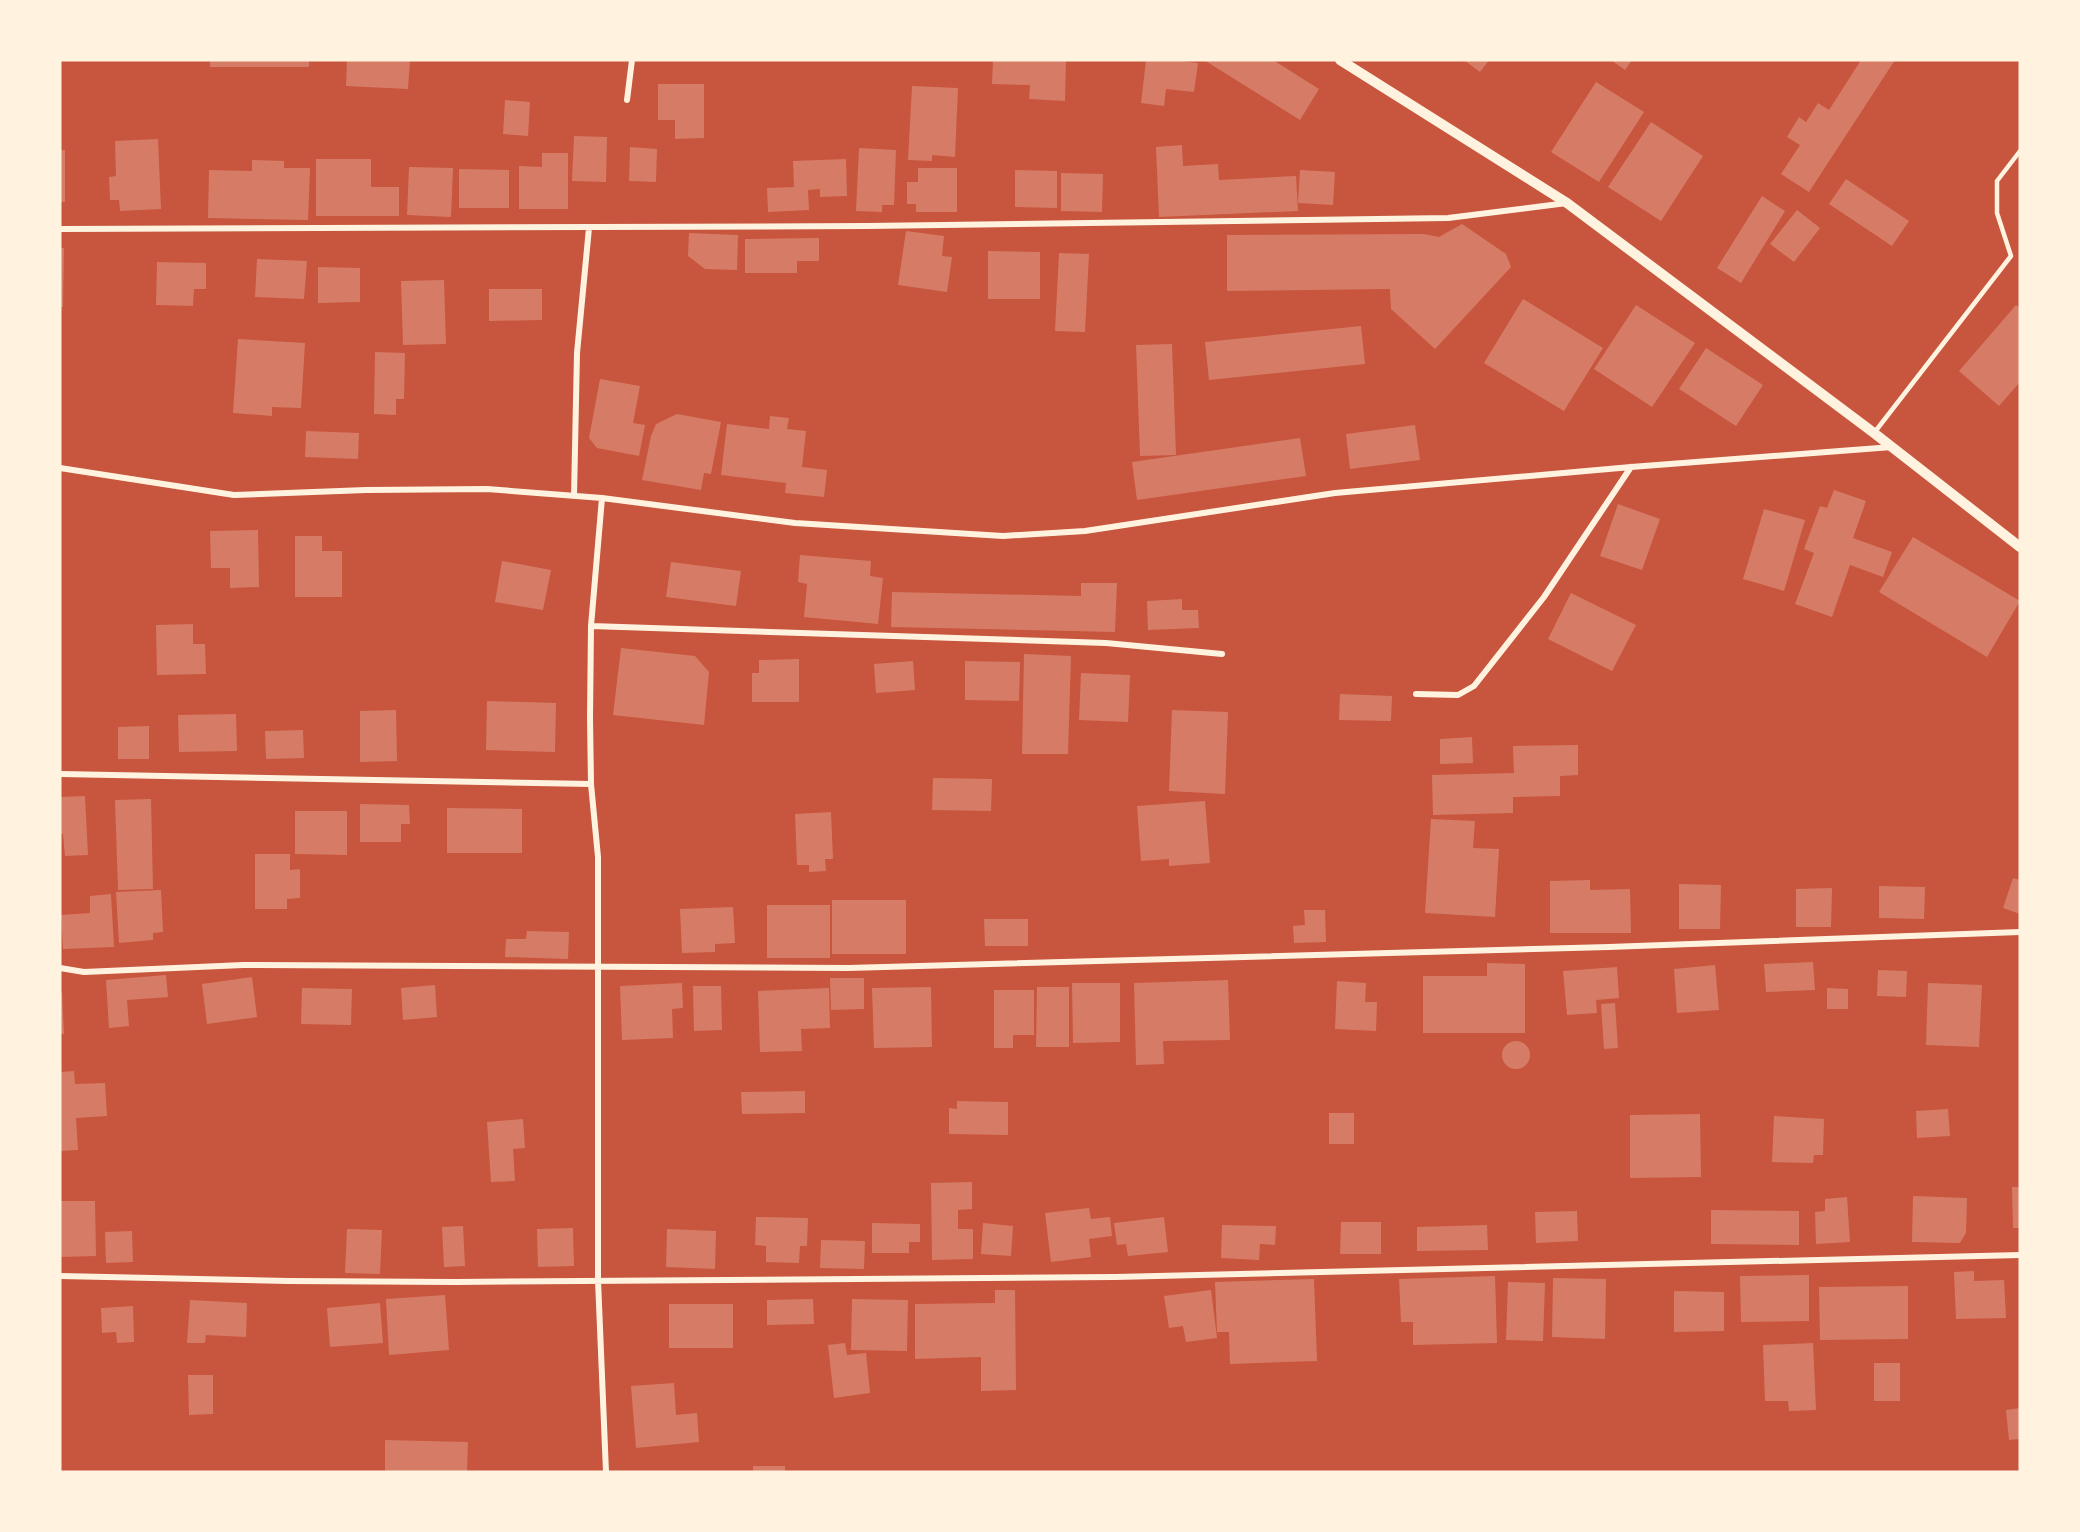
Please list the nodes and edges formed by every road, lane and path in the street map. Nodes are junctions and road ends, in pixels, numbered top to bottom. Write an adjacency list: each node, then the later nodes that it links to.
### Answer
1 (632, 60): 3 (street)
2 (1340, 60): 5 (street)
3 (627, 100)
4 (2020, 151): 8 (lane)
5 (1567, 203): 6 (street); 8 (street)
6 (589, 228): 7 (street); 12 (street)
7 (60, 229)
8 (1874, 433): 9 (street)
9 (1892, 447): 10 (street); 14 (street)
10 (1631, 467): 13 (street); 17 (street)
11 (60, 468): 12 (street)
12 (574, 496): 13 (street)
13 (602, 498): 15 (street)
14 (2020, 547)
15 (591, 626): 16 (street); 19 (street)
16 (1222, 654)
17 (1416, 694)
18 (60, 774): 19 (street)
19 (591, 784): 22 (street)
20 (2020, 932): 22 (street)
21 (60, 968): 22 (street)
22 (597, 968): 25 (street)
23 (2020, 1255): 25 (street)
24 (60, 1276): 25 (street)
25 (598, 1280): 26 (street)
26 (606, 1472)

